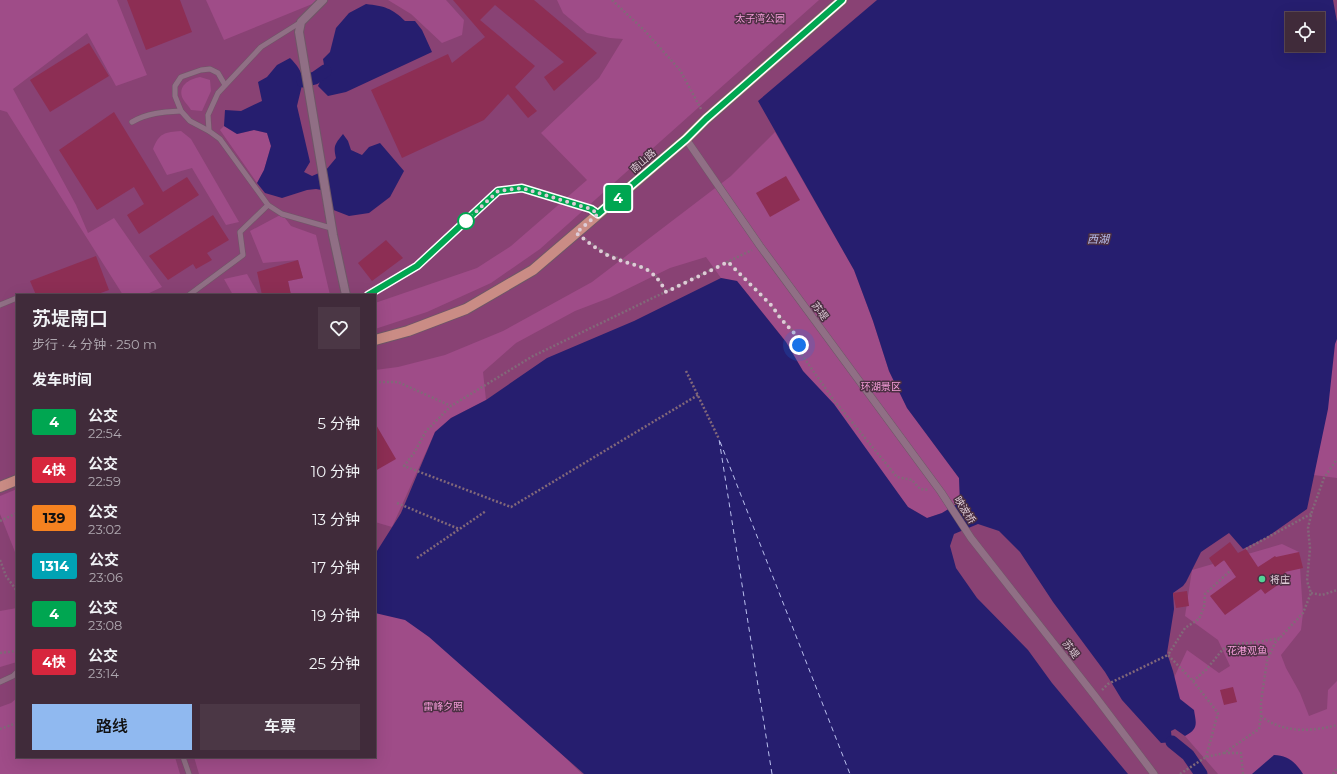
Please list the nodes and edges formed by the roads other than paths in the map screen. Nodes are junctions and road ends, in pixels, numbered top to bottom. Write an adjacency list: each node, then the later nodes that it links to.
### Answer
1 (323, 0): 3 (street)
2 (842, 0): 8 (main road, 南山路)
3 (301, 22): 4 (lane); 11 (street)
4 (225, 85): 5 (lane); 7 (lane)
5 (181, 110): 6 (lane); 7 (lane)
6 (132, 122)
7 (209, 132): 9 (lane)
8 (686, 139): 10 (main road, 南山路); 20 (street, 苏堤)
9 (268, 205): 11 (lane); 12 (lane)
10 (598, 214): 14 (lane); 17 (main road, 南山路)
11 (331, 228): 13 (street)
12 (190, 294)
13 (346, 294)
14 (370, 294)
15 (16, 298): 16 (lane)
16 (0, 304)
17 (376, 340)
18 (16, 480): 19 (main road)
19 (0, 487)
20 (941, 492): 21 (street, 映波桥)
21 (971, 538): 26 (street, 苏堤)
22 (16, 673): 23 (lane)
23 (0, 682)
24 (183, 758): 25 (lane)
25 (189, 774)
26 (1154, 774)

